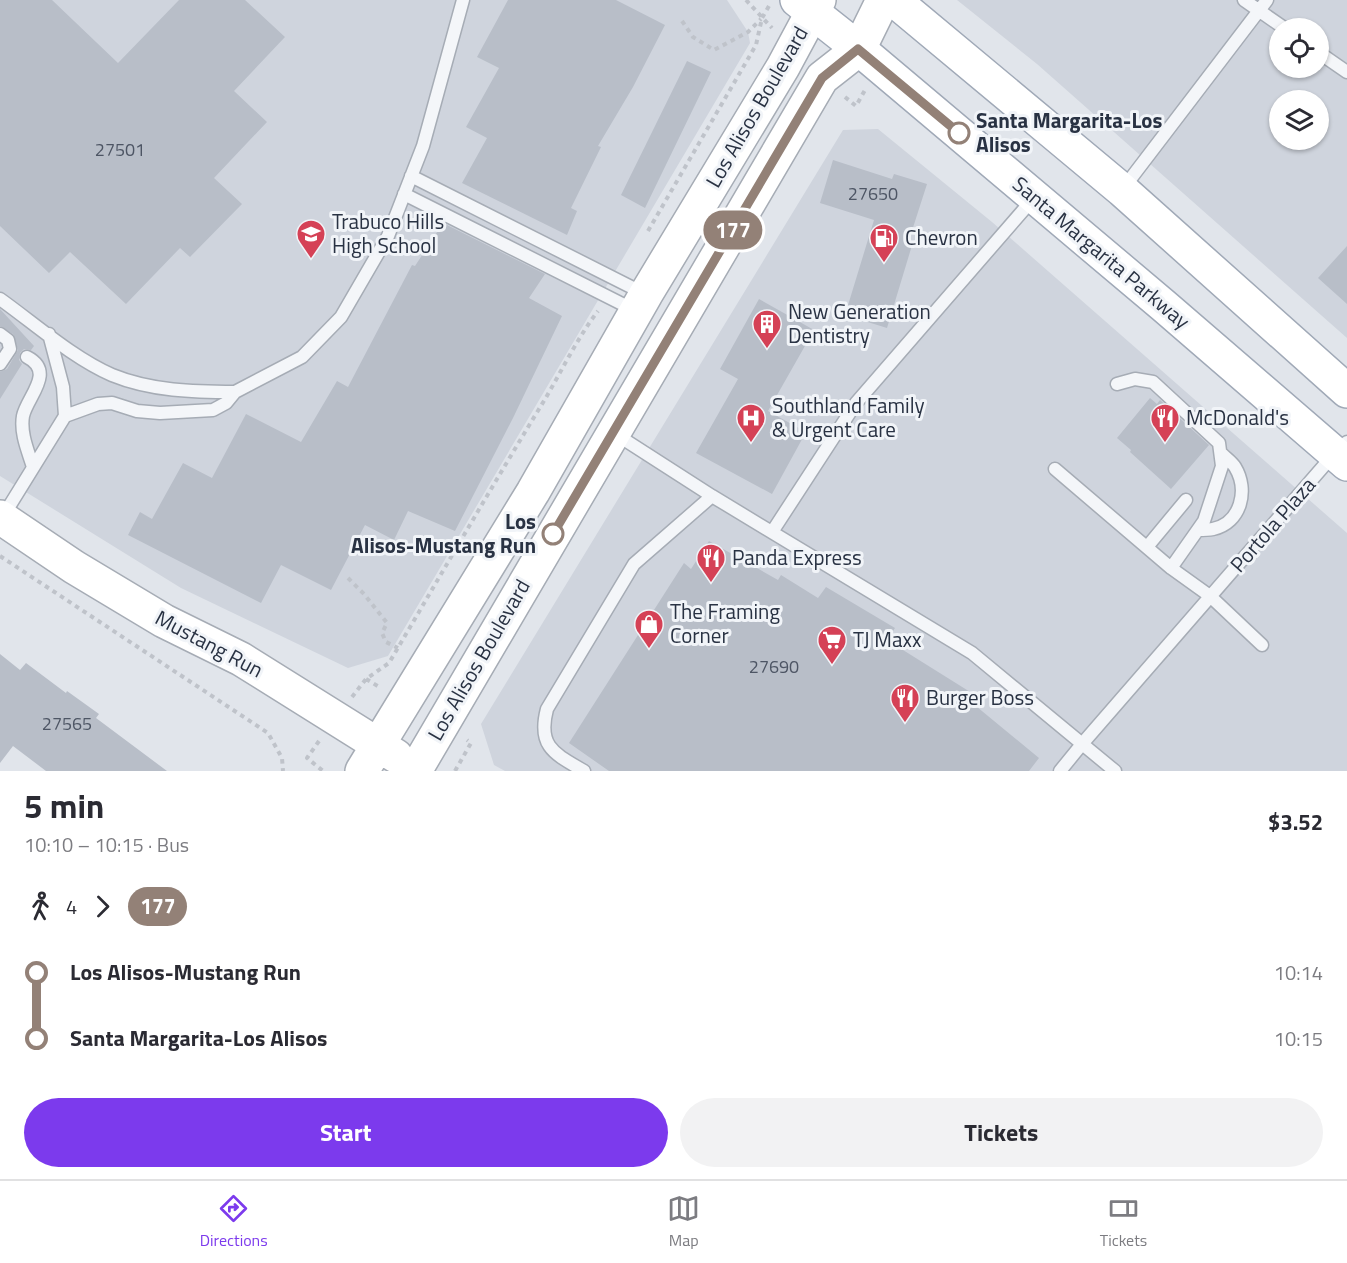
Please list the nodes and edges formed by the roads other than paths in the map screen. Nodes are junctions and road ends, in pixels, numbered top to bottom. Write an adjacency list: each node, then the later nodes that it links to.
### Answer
1 (463, 0): 12 (lane)
2 (883, 0): 9 (main road, Los Alisos Boulevard)
3 (894, 0): 13 (main road)
4 (1244, 0): 7 (lane)
5 (1267, 0): 7 (lane)
6 (809, 4): 9 (main road, Santa Margarita Parkway); 17 (main road, Los Alisos Boulevard)
7 (1259, 11): 8 (lane); 13 (lane)
8 (1269, 18)
9 (858, 49): 15 (main road, Santa Margarita Parkway); 26 (main road, Los Alisos Boulevard)
10 (1329, 60): 11 (lane)
11 (1347, 72)
12 (411, 176): 14 (lane); 17 (lane)
13 (1122, 190): 23 (main road)
14 (404, 194): 17 (lane); 24 (lane)
15 (1034, 197): 27 (main road, Santa Margarita Parkway); 35 (lane)
16 (0, 299): 19 (lane)
17 (631, 301): 41 (main road, Los Alisos Boulevard)
18 (0, 334): 21 (lane)
19 (49, 334): 24 (lane); 25 (lane)
20 (27, 357): 29 (lane)
21 (0, 364)
22 (1117, 384): 28 (lane)
23 (1347, 391)
24 (235, 392): 25 (lane)
25 (65, 416): 29 (lane)
26 (613, 432): 31 (lane); 42 (main road, Los Alisos Boulevard)
27 (1343, 453): 38 (lane, Portola Plaza)
28 (1221, 454): 34 (lane); 34 (lane)
29 (33, 467): 33 (lane)
30 (1055, 469): 36 (lane)
31 (712, 496): 35 (lane); 43 (lane)
32 (1186, 500): 36 (lane)
33 (1, 518): 41 (main road, Mustang Run)
34 (1198, 530): 37 (lane)
35 (772, 532): 40 (lane)
36 (1147, 547): 37 (lane)
37 (1171, 568): 38 (lane)
38 (1210, 597): 39 (lane); 40 (lane, Portola Plaza)
39 (1262, 645)
40 (1082, 744): 44 (lane, Portola Plaza); 45 (lane)
41 (369, 757): 42 (main road, Mustang Run)
42 (416, 770)
43 (584, 771)
44 (1060, 771)
45 (1115, 771)

